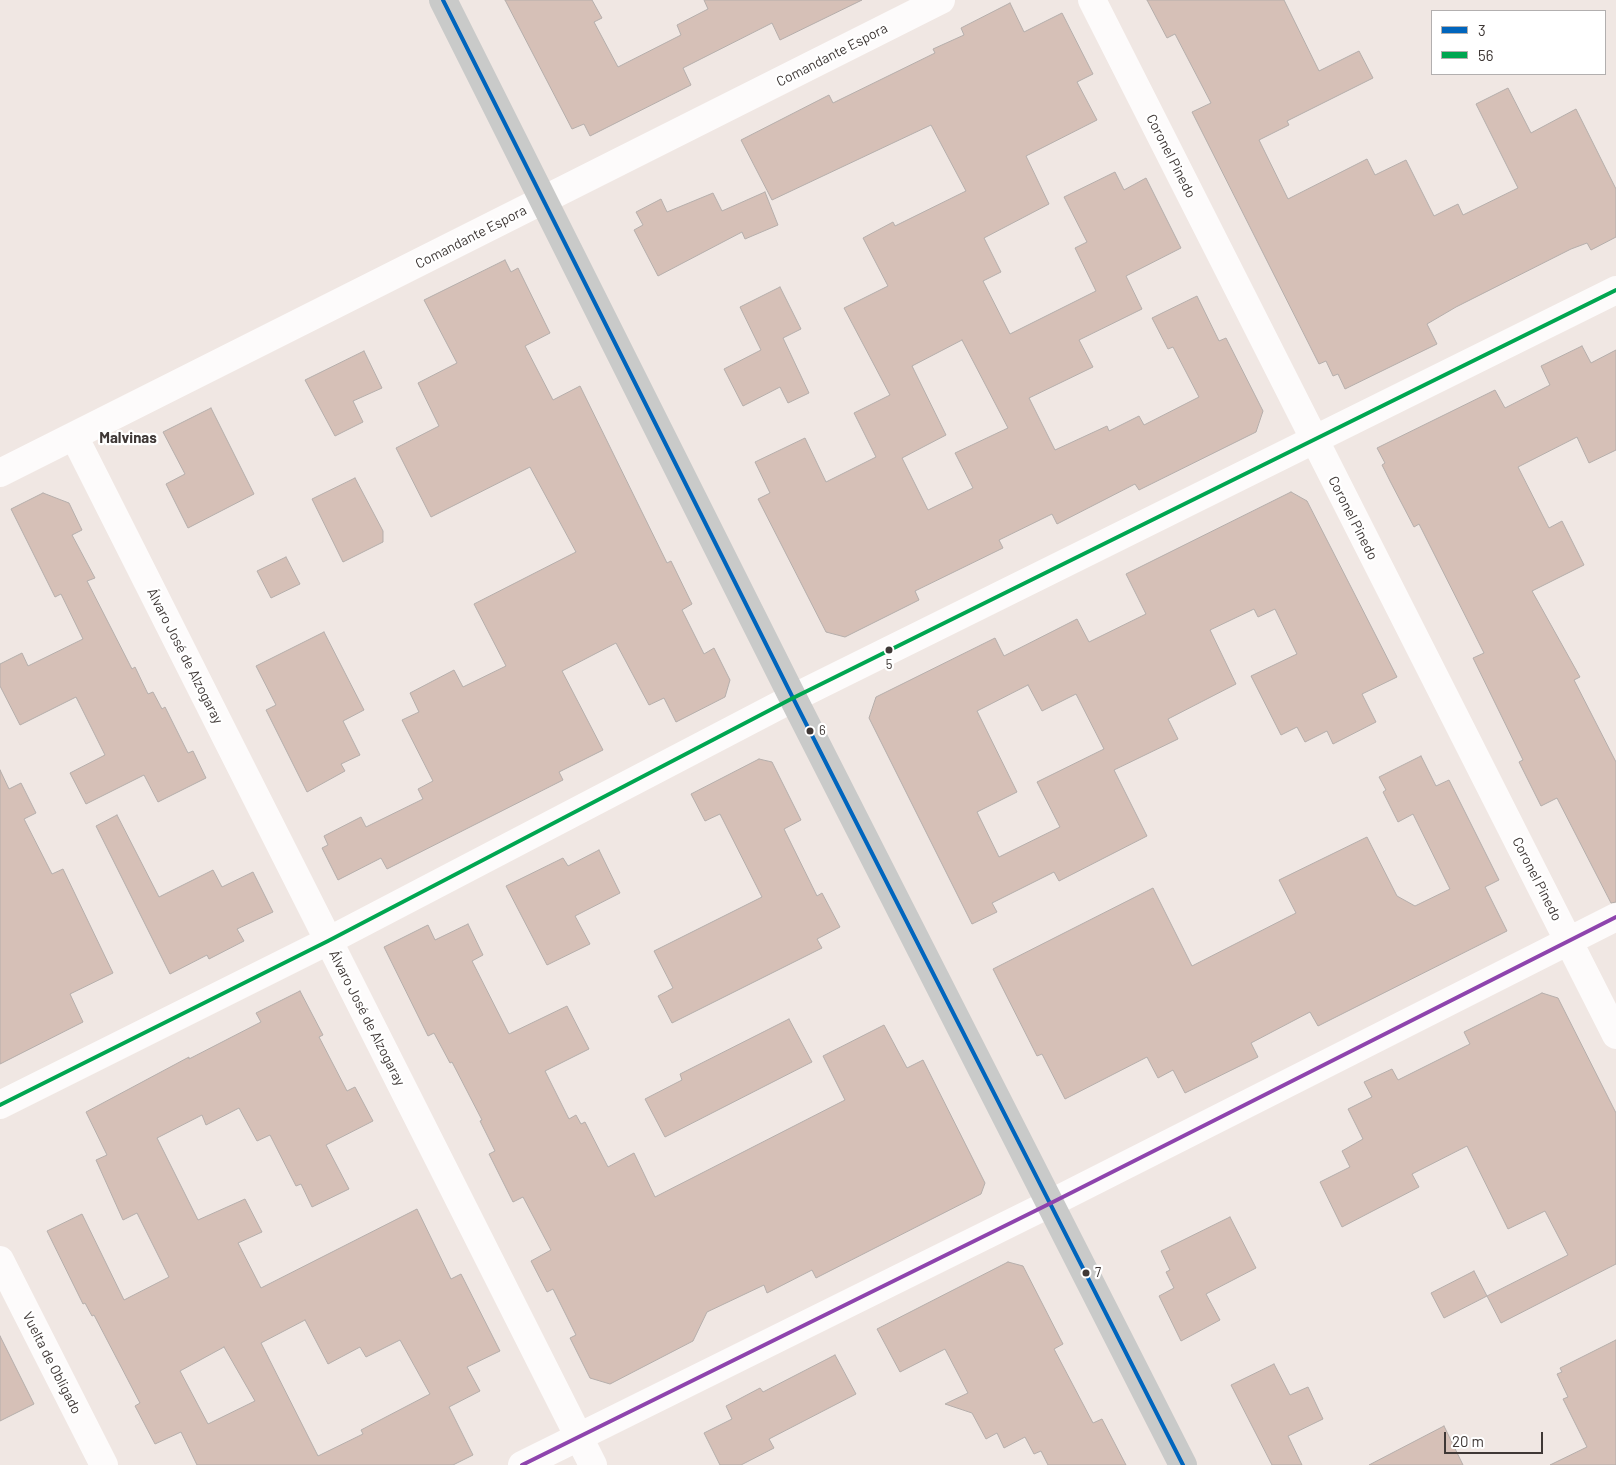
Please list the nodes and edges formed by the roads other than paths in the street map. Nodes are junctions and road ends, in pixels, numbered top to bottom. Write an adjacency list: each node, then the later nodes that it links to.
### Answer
1 (443, 0): 4 (main road)
2 (941, 0): 4 (street, Comandante Espora)
3 (1092, 0): 7 (street, Coronel Pinedo)
4 (543, 200): 6 (street, Comandante Espora); 9 (main road)
5 (1616, 290): 7 (street)
6 (74, 436): 8 (street, Comandante Espora); 11 (street, Álvaro José de Alzogaray)
7 (1313, 439): 9 (street); 12 (street, Coronel Pinedo)
8 (0, 473)
9 (794, 698): 11 (street); 15 (main road)
10 (1616, 917): 12 (street)
11 (328, 941): 14 (street); 17 (street, Álvaro José de Alzogaray)
12 (1569, 941): 13 (street, Coronel Pinedo); 15 (street)
13 (1616, 1035)
14 (0, 1105)
15 (1051, 1203): 17 (street); 21 (main road)
16 (0, 1260): 18 (street, Vuelta de Obligado)
17 (579, 1436): 19 (street); 20 (street, Álvaro José de Alzogaray)
18 (104, 1465)
19 (522, 1465)
20 (593, 1465)
21 (1183, 1465)

